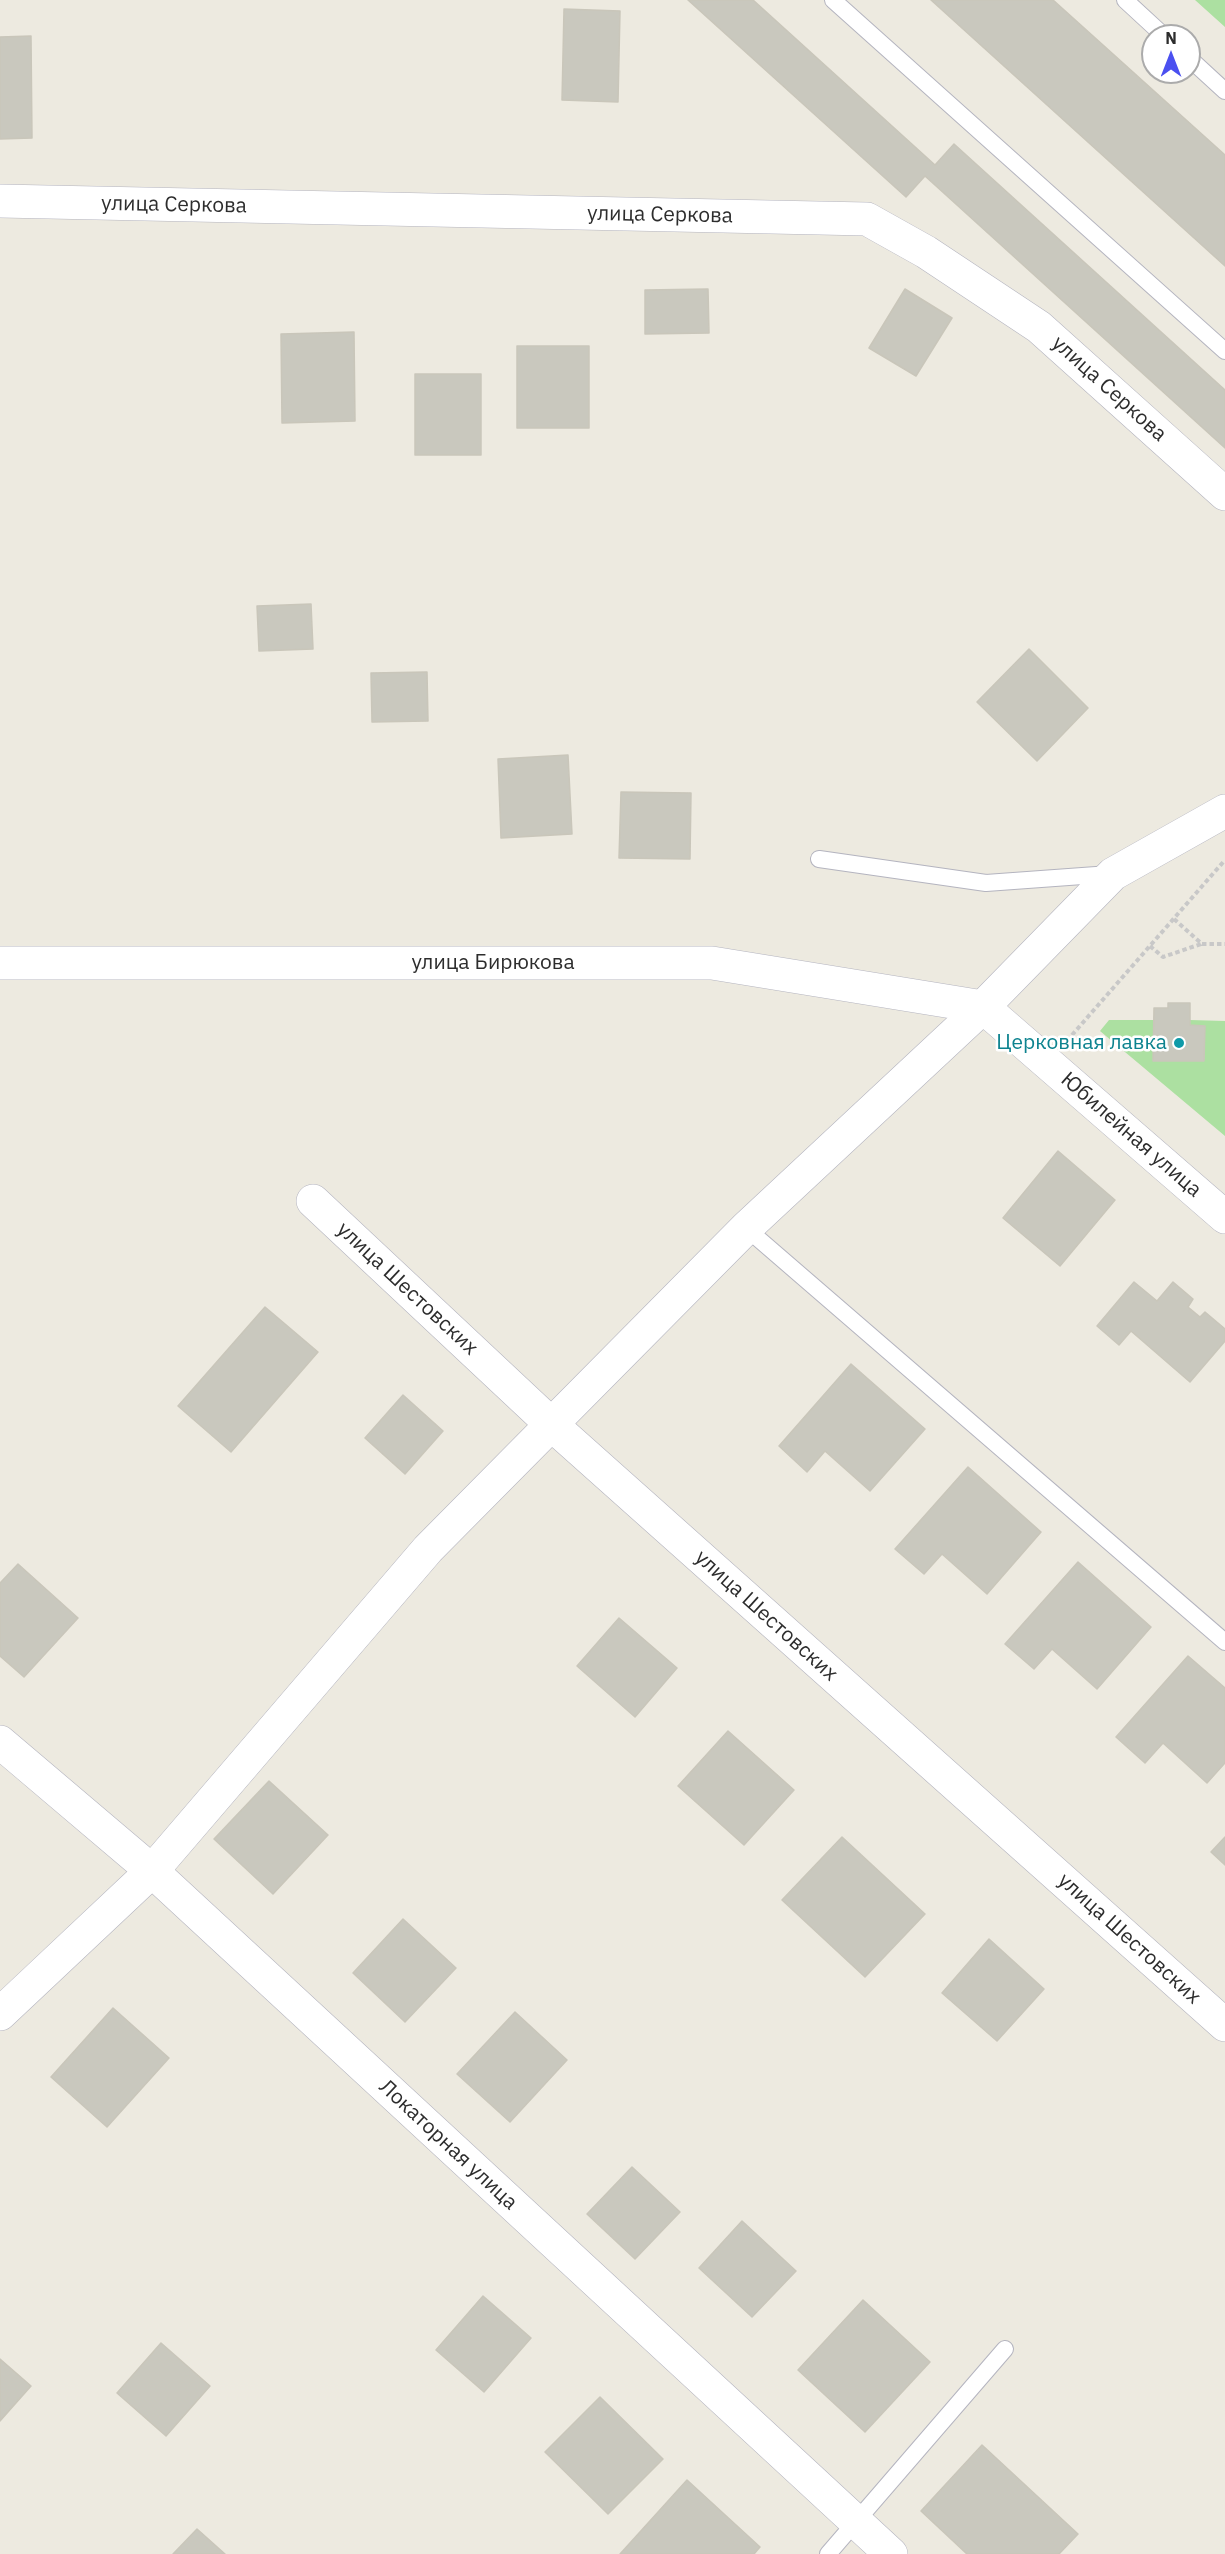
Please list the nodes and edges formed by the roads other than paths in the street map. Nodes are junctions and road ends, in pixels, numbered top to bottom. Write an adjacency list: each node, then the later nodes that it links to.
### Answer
1 (833, 0): 7 (lane)
2 (1125, 0): 3 (lane)
3 (1151, 24)
4 (1201, 69): 5 (lane)
5 (1225, 91)
6 (0, 201): 8 (street, улица Серкова)
7 (1225, 351)
8 (1225, 494)
9 (1225, 811): 11 (street)
10 (819, 859): 11 (lane)
11 (1113, 874): 13 (street)
12 (0, 963): 13 (street, улица Бирюкова)
13 (983, 1007): 15 (street, Юбилейная улица); 16 (street)
14 (313, 1201): 17 (street, улица Шестовских)
15 (1225, 1217)
16 (746, 1228): 17 (street); 18 (lane)
17 (551, 1424): 20 (street); 22 (street, улица Шестовских)
18 (1225, 1642)
19 (0, 1742): 20 (street, Локаторная улица)
20 (152, 1872): 21 (street); 24 (street, Локаторная улица)
21 (0, 2014)
22 (1225, 2025)
23 (1005, 2349): 24 (lane)
24 (856, 2522): 25 (lane); 26 (street, Локаторная улица)
25 (828, 2554)
26 (891, 2554)

